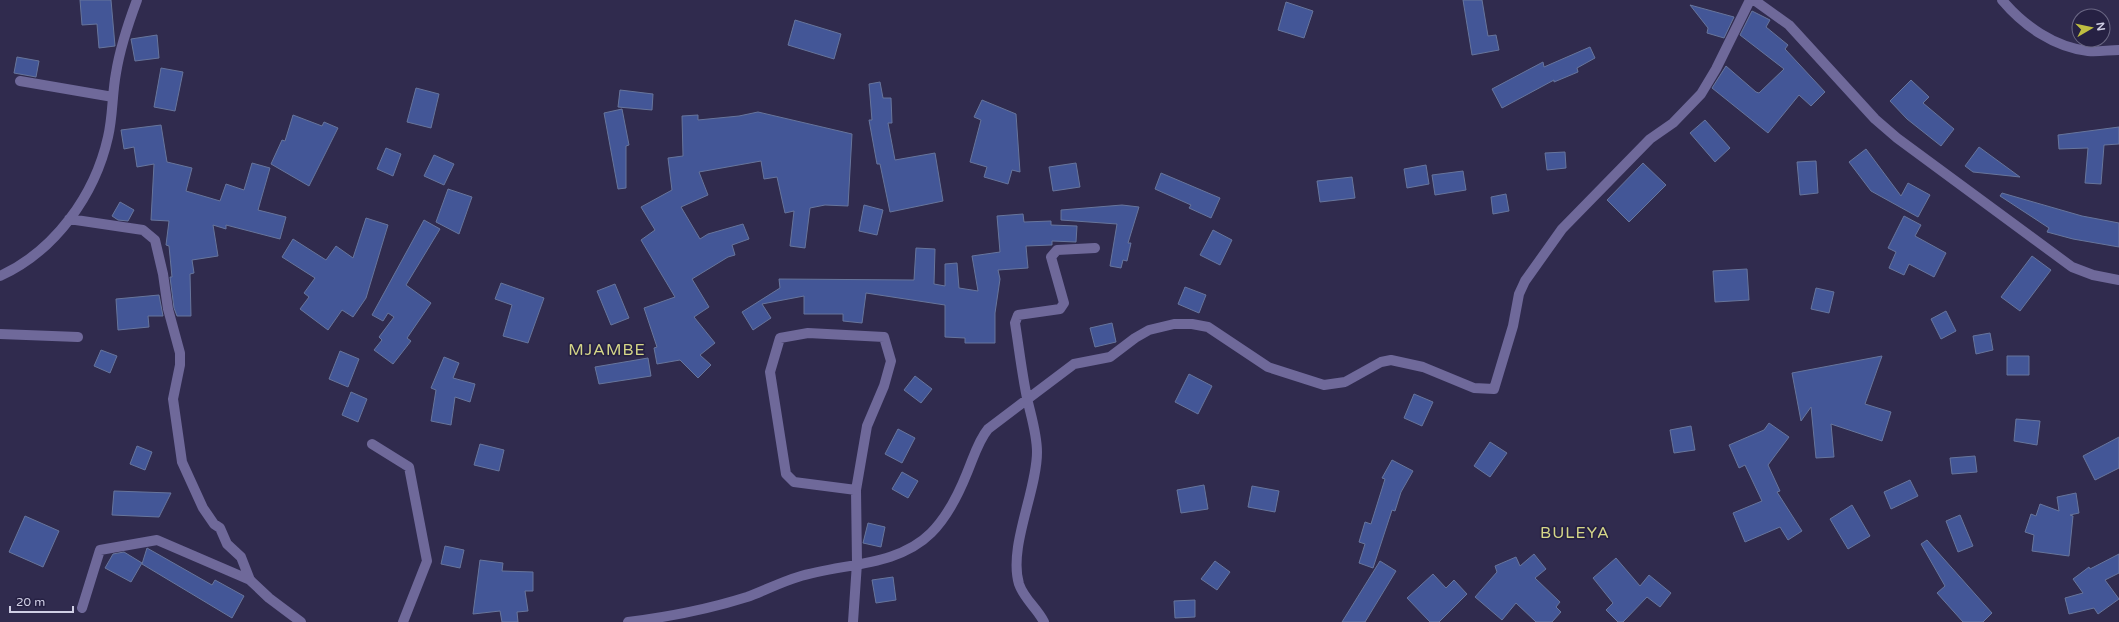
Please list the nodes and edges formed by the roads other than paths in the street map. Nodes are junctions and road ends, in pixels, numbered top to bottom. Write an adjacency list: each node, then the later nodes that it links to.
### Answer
1 (137, 0): 7 (street)
2 (1750, 0): 14 (street)
3 (1754, 0): 11 (street)
4 (2002, 0): 5 (street)
5 (2119, 50)
6 (20, 81): 7 (street)
7 (113, 97): 8 (street)
8 (69, 219): 10 (street); 18 (street)
9 (1095, 248): 14 (street)
10 (0, 276)
11 (2119, 280)
12 (0, 334): 13 (street)
13 (78, 337)
14 (1027, 398): 17 (street); 24 (street)
15 (372, 444): 21 (street)
16 (856, 490): 16 (street); 17 (street)
17 (857, 563): 22 (street); 23 (street)
18 (250, 580): 19 (street); 20 (street)
19 (82, 608)
20 (301, 622)
21 (403, 622)
22 (628, 622)
23 (853, 622)
24 (1044, 622)

